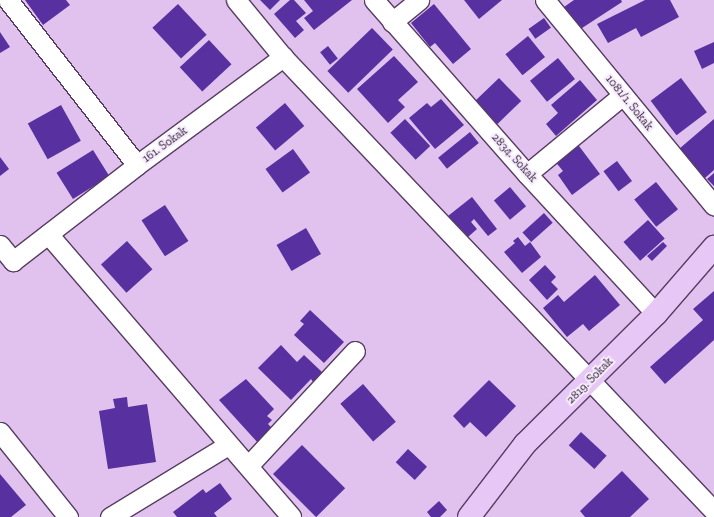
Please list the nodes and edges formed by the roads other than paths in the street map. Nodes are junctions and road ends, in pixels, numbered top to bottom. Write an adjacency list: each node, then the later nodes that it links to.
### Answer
1 (8, 0): 9 (street)
2 (236, 0): 7 (street)
3 (374, 0): 6 (street, 2834. Sokak)
4 (419, 0): 6 (street)
5 (545, 0): 8 (street, 1081/1. Sokak)
6 (392, 22): 10 (street, 2834. Sokak)
7 (283, 58): 9 (street, 161. Sokak); 18 (street)
8 (623, 95): 10 (street); 11 (street, 1081/1. Sokak)
9 (137, 165): 12 (street, 161. Sokak)
10 (527, 174): 16 (street, 2834. Sokak)
11 (714, 206)
12 (48, 234): 15 (street, 161. Sokak); 20 (street)
13 (0, 245): 15 (street)
14 (714, 247): 16 (main road, 2819. Sokak)
15 (6, 266)
16 (656, 314): 18 (main road, 2819. Sokak)
17 (355, 351): 21 (street)
18 (590, 381): 22 (street); 26 (main road, 2819. Sokak)
19 (0, 432): 23 (street)
20 (228, 445): 21 (street); 24 (street)
21 (248, 466): 25 (street)
22 (714, 511)
23 (68, 517)
24 (110, 517)
25 (291, 517)
26 (469, 517)

